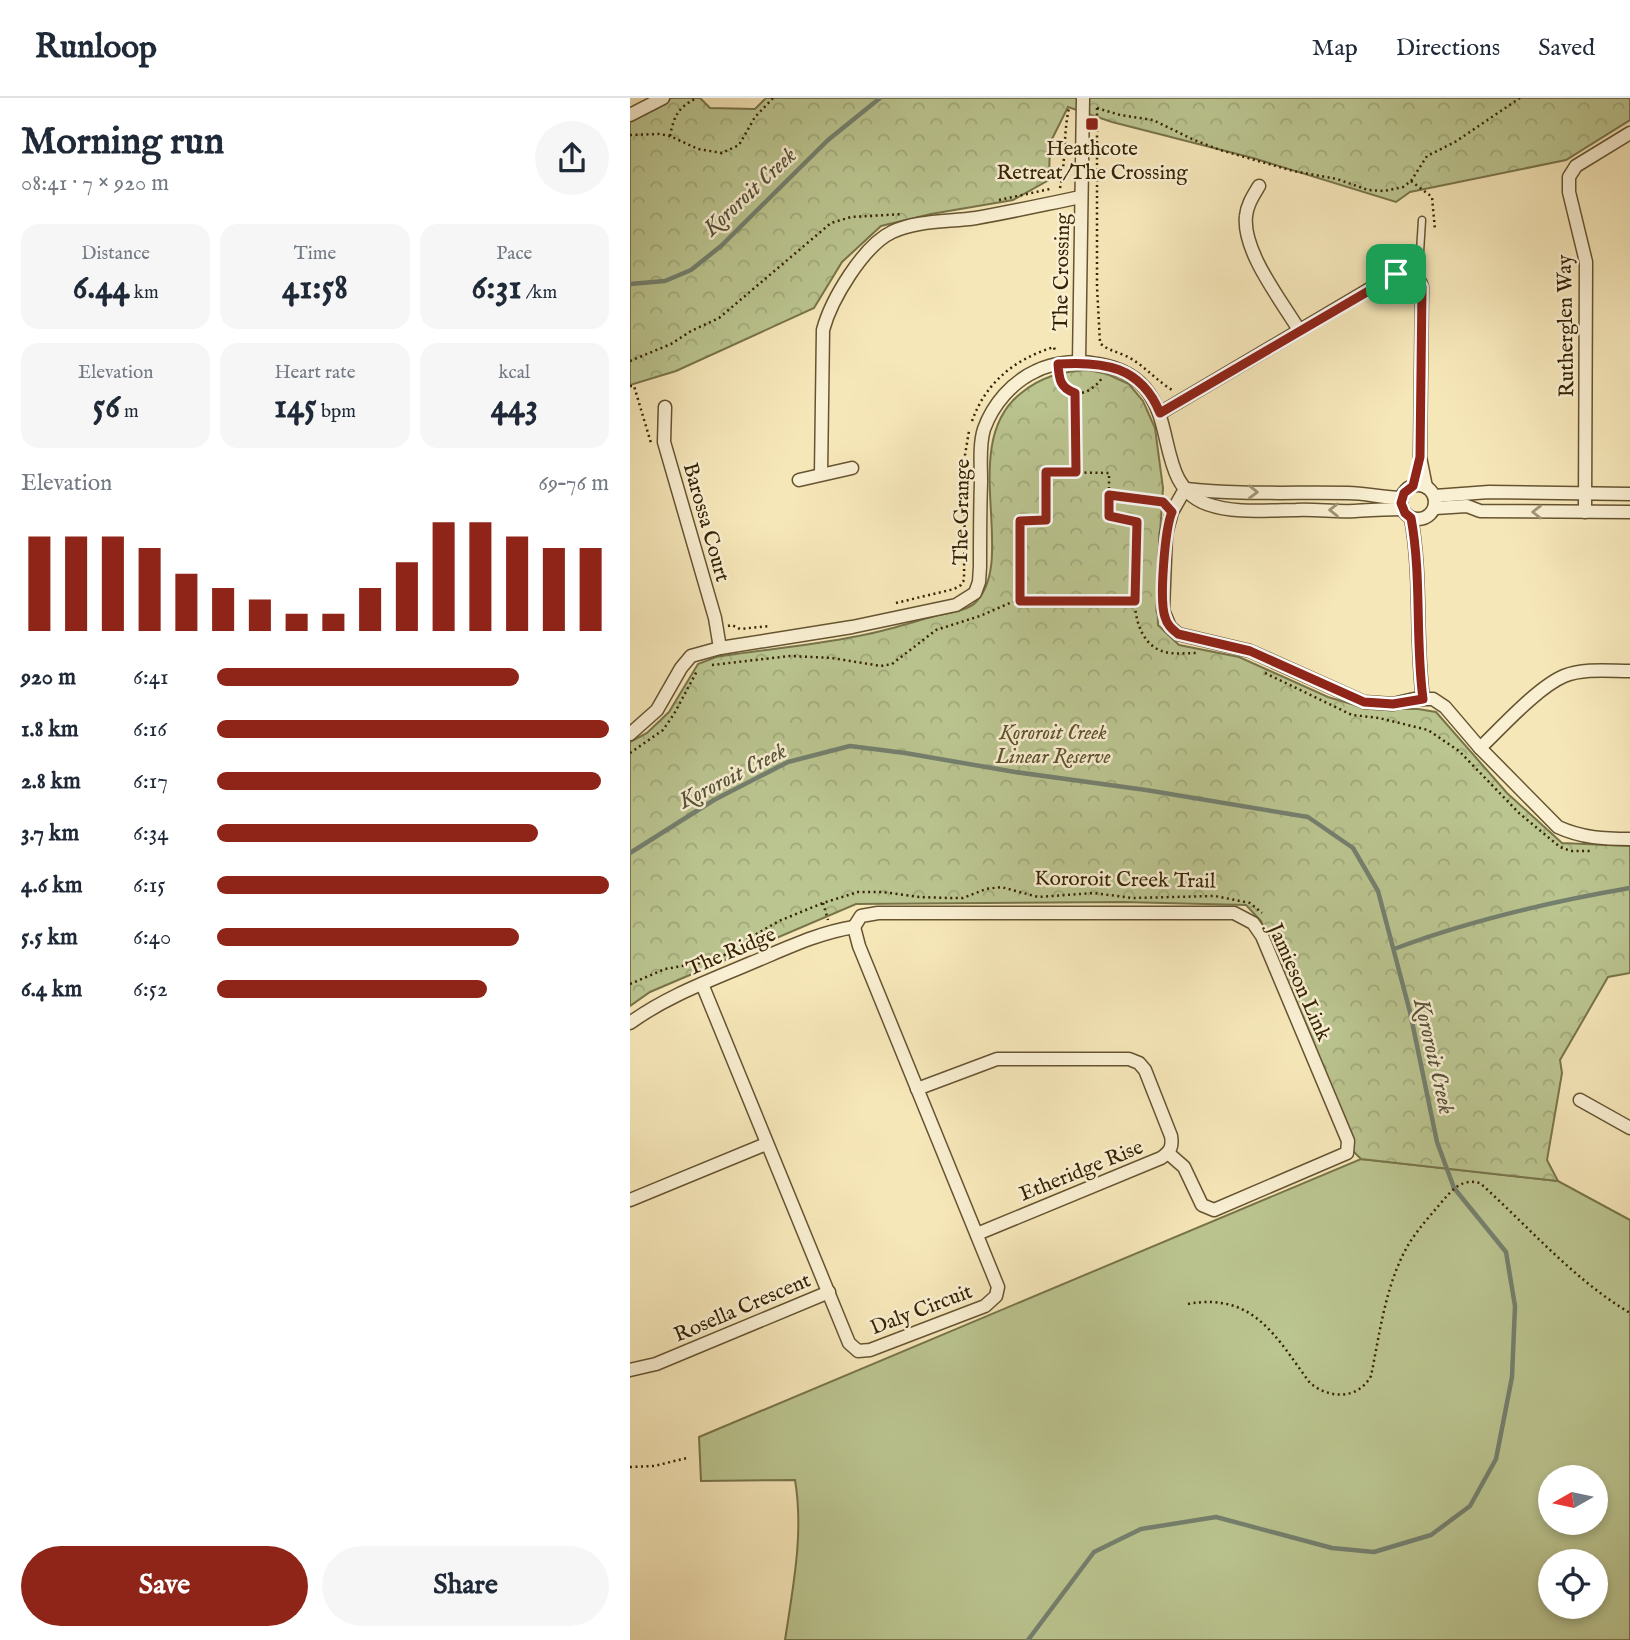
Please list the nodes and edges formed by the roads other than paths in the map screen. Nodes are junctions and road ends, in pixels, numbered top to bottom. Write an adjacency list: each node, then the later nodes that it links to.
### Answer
1 (663, 98): 3 (street)
2 (1083, 98): 6 (street, The Crossing)
3 (630, 115)
4 (1630, 133): 18 (street, Rutherglen Way)
5 (1259, 186): 9 (street)
6 (1081, 197): 10 (street, The Crossing); 14 (street)
7 (1422, 219): 8 (lane)
8 (1415, 275): 9 (street); 17 (street)
9 (1299, 330): 12 (street)
10 (1079, 363): 12 (street, The Grange); 23 (street, The Grange)
11 (665, 407): 23 (street, Barossa Court)
12 (1160, 413): 16 (street, The Grange)
13 (852, 468): 14 (street)
14 (821, 474): 15 (street)
15 (799, 480)
16 (1185, 489): 20 (street, one-way to 20); 20 (street, one-way to 16); 25 (street)
17 (1427, 494): 18 (street); 20 (street); 20 (street); 21 (street, one-way to 17)
18 (1585, 494): 19 (street); 21 (street, Rutherglen Way)
19 (1630, 494)
20 (1410, 511): 25 (street)
21 (1585, 512): 22 (street)
22 (1630, 512)
23 (720, 648): 26 (street, The Grange)
24 (1630, 671): 27 (street)
25 (1423, 699): 27 (street)
26 (630, 734)
27 (1480, 748): 28 (street)
28 (1630, 839)
29 (853, 927): 30 (street, The Ridge); 32 (street, Daly Circuit); 36 (street, Jamieson Link)
30 (702, 984): 31 (street, The Ridge); 35 (street, Daly Circuit)
31 (630, 1023)
32 (918, 1089): 36 (street, Etheridge Rise); 38 (street, Daly Circuit)
33 (1580, 1100): 34 (street)
34 (1630, 1128)
35 (766, 1144): 37 (street); 39 (street, Daly Circuit)
36 (1168, 1153): 38 (street, Etheridge Rise)
37 (630, 1200)
38 (977, 1234): 39 (street, Daly Circuit)
39 (829, 1292): 40 (street, Rosella Crescent)
40 (630, 1370)

